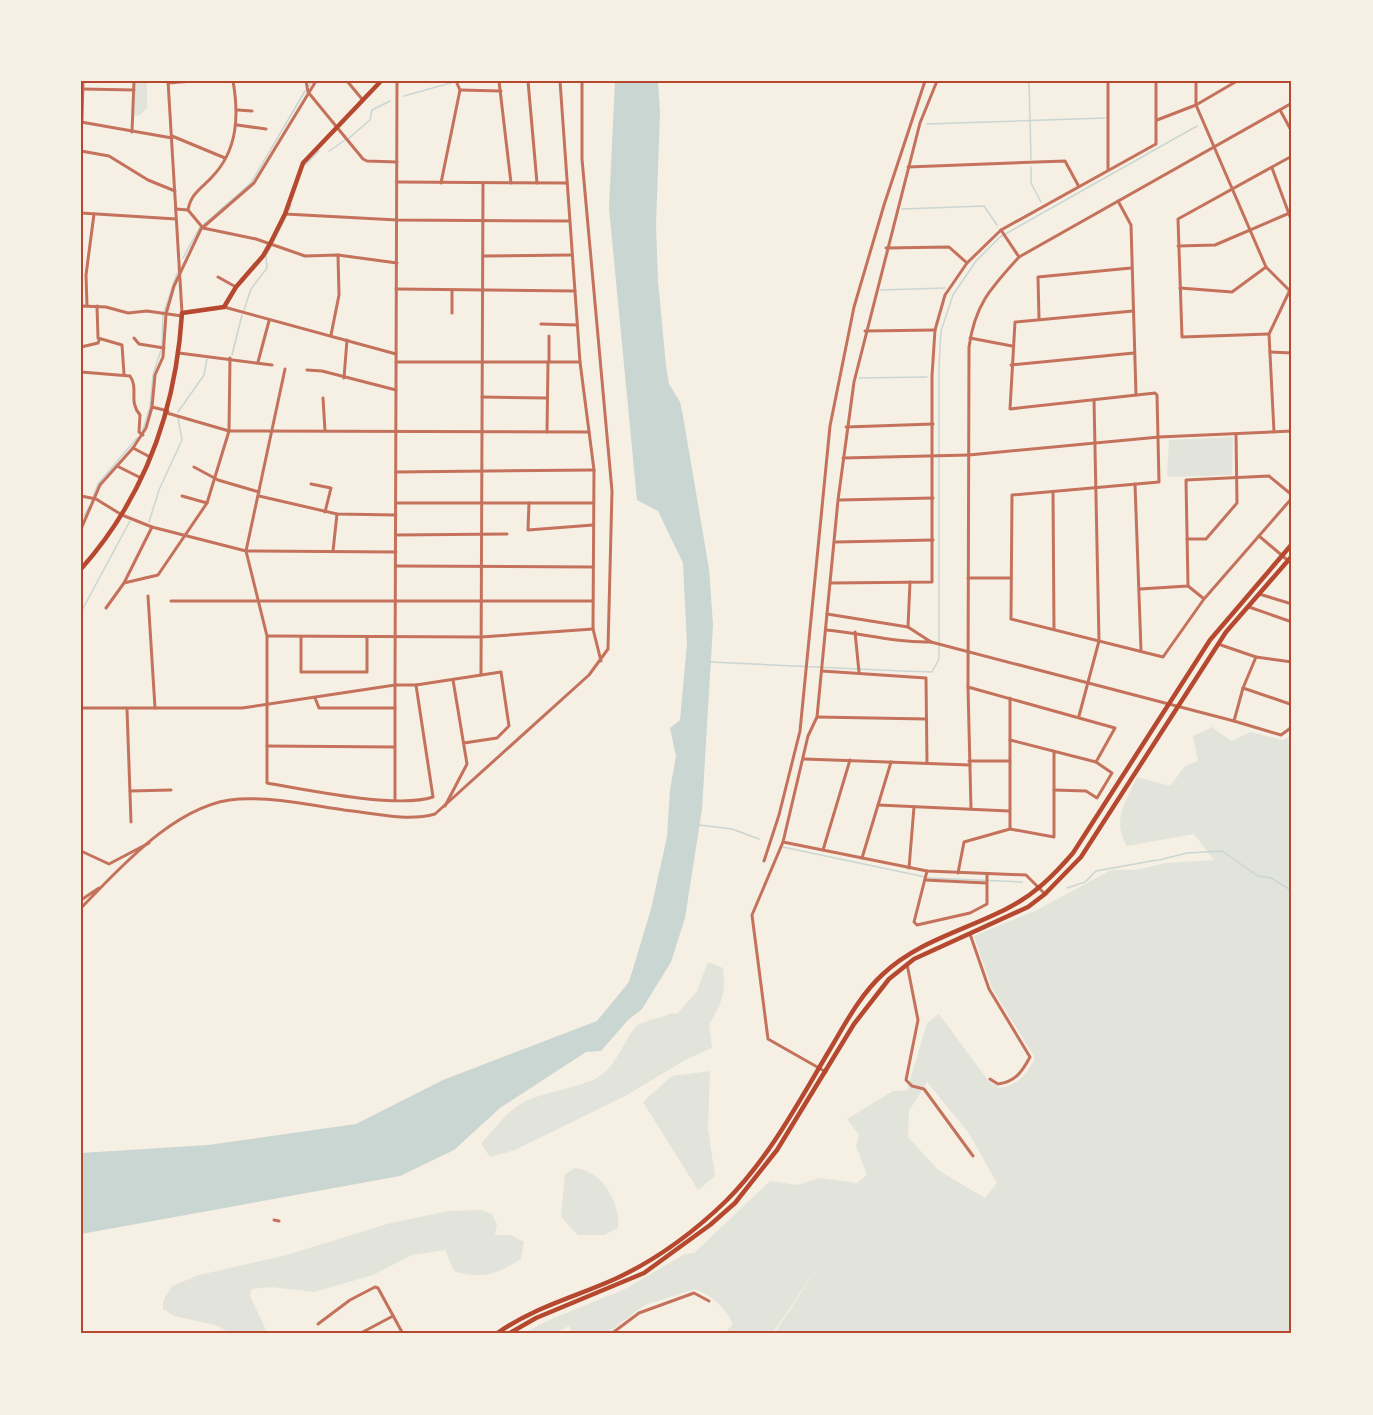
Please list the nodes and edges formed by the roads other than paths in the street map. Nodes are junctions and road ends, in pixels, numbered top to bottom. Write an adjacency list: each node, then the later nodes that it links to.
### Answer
1 (83, 81): 22 (street)
2 (134, 81): 23 (street)
3 (193, 81): 21 (street)
4 (233, 81): 30 (street)
5 (306, 81): 26 (street)
6 (316, 81): 26 (street)
7 (347, 81): 27 (street)
8 (381, 81): 27 (main road)
9 (398, 81): 45 (street)
10 (456, 81): 24 (street)
11 (499, 81): 25 (street)
12 (528, 81): 53 (street)
13 (560, 81): 54 (street)
14 (582, 81): 248 (street)
15 (925, 81): 302 (street)
16 (937, 81): 46 (street)
17 (1108, 81): 48 (street)
18 (1156, 81): 33 (street)
19 (1196, 81): 29 (street)
20 (1237, 81): 29 (street)
21 (168, 82): 40 (street)
22 (83, 89): 23 (street); 34 (street)
23 (134, 90): 38 (street)
24 (460, 90): 25 (street); 50 (street)
25 (501, 91): 52 (street)
26 (308, 92): 37 (street); 70 (street)
27 (364, 101): 37 (main road)
28 (1292, 104): 31 (street)
29 (1196, 105): 33 (street); 41 (street)
30 (238, 110): 32 (street); 35 (street)
31 (1280, 110): 39 (street); 41 (street)
32 (252, 111)
33 (1156, 120): 48 (street)
34 (82, 122): 38 (street)
35 (237, 125): 36 (street); 44 (street)
36 (266, 129)
37 (337, 129): 45 (street); 64 (main road)
38 (132, 132): 40 (street)
39 (1292, 132)
40 (172, 137): 44 (street); 57 (street)
41 (1214, 148): 56 (street); 58 (street)
42 (81, 151): 57 (street)
43 (1292, 156): 47 (street)
44 (225, 158): 60 (street)
45 (397, 162): 49 (street)
46 (908, 167): 55 (street); 75 (street)
47 (1272, 168): 56 (street); 62 (street)
48 (1108, 170): 55 (street)
49 (397, 182): 50 (street); 66 (street)
50 (441, 183): 51 (street)
51 (483, 183): 52 (street); 67 (street)
52 (511, 183): 53 (street)
53 (537, 183): 54 (street)
54 (567, 183): 68 (street)
55 (1079, 185): 72 (street)
56 (1232, 189): 71 (street); 74 (street)
57 (175, 191): 59 (street)
58 (1118, 201): 79 (street); 83 (street)
59 (176, 209): 60 (street); 65 (street)
60 (188, 210): 70 (street)
61 (81, 213): 63 (street)
62 (1290, 213): 69 (street); 71 (street)
63 (94, 214): 65 (street); 94 (street)
64 (285, 214): 66 (street); 73 (main road)
65 (176, 219): 84 (street)
66 (397, 219): 67 (street); 80 (street)
67 (483, 219): 68 (street); 78 (street)
68 (569, 221): 77 (street)
69 (1292, 222)
70 (203, 228): 73 (street); 84 (street)
71 (1250, 230): 74 (street); 82 (street)
72 (1001, 231): 79 (street); 81 (street)
73 (270, 244): 76 (street); 86 (main road)
74 (1178, 246): 87 (street)
75 (886, 248): 81 (street); 106 (street)
76 (338, 255): 80 (street); 108 (street)
77 (571, 255): 78 (street); 91 (street)
78 (483, 256): 90 (street)
79 (1019, 257): 111 (street)
80 (397, 263): 88 (street)
81 (967, 263): 105 (street)
82 (1266, 267): 87 (street); 92 (street)
83 (1131, 268): 97 (street); 101 (street)
84 (181, 271): 99 (street); 100 (street)
85 (218, 277): 86 (street)
86 (236, 287): 96 (main road)
87 (1180, 288): 107 (street)
88 (396, 289): 89 (street); 121 (street)
89 (453, 291): 90 (street); 98 (street)
90 (483, 291): 91 (street); 123 (street)
91 (575, 291): 104 (street)
92 (1291, 292): 107 (street)
93 (81, 306): 94 (street)
94 (87, 306): 95 (street)
95 (97, 306): 99 (street); 112 (street)
96 (224, 307): 100 (main road); 102 (street)
97 (1133, 310): 101 (street); 117 (street)
98 (452, 313)
99 (166, 314): 100 (street); 116 (street)
100 (182, 314): 119 (main road)
101 (1039, 319): 114 (street)
102 (269, 321): 108 (street); 124 (street)
103 (541, 324): 104 (street)
104 (577, 325): 127 (street)
105 (935, 330): 106 (street); 143 (street)
106 (865, 331): 144 (street)
107 (1269, 334): 118 (street)
108 (331, 335): 113 (street)
109 (549, 336): 126 (street)
110 (134, 338): 116 (street)
111 (970, 338): 114 (street); 159 (street)
112 (99, 340): 115 (street); 133 (street)
113 (347, 340): 121 (street); 134 (street)
114 (1012, 346): 129 (street)
115 (81, 347)
116 (164, 348): 141 (street)
117 (1135, 352): 129 (street); 136 (street)
118 (1270, 352): 120 (street); 153 (street)
119 (179, 353): 122 (street); 142 (main road)
120 (1292, 353)
121 (396, 354): 125 (street)
122 (230, 357): 124 (street); 145 (street)
123 (482, 361): 125 (street); 126 (street); 137 (street)
124 (258, 362): 128 (street)
125 (396, 362): 135 (street)
126 (548, 362): 127 (street); 139 (street)
127 (580, 362): 152 (street)
128 (272, 365)
129 (1011, 365): 140 (street)
130 (285, 369): 149 (street)
131 (307, 370): 134 (street)
132 (81, 372): 133 (street)
133 (124, 374): 155 (street)
134 (344, 378): 135 (street)
135 (396, 390): 147 (street)
136 (1136, 395): 140 (street); 156 (street)
137 (482, 397): 139 (street); 150 (street)
138 (323, 398): 146 (street)
139 (547, 398): 151 (street)
140 (1094, 399): 157 (street)
141 (152, 407): 142 (street); 155 (street)
142 (168, 412): 145 (street); 161 (main road)
143 (933, 424): 144 (street); 160 (street)
144 (846, 427): 162 (street)
145 (229, 431): 149 (street); 170 (street)
146 (325, 431): 147 (street); 149 (street)
147 (396, 431): 150 (street); 167 (street)
148 (1292, 431): 153 (street)
149 (271, 432): 175 (street)
150 (482, 432): 151 (street); 166 (street)
151 (547, 432): 152 (street)
152 (589, 432): 165 (street)
153 (1274, 432): 154 (street)
154 (1236, 434): 156 (street); 168 (street)
155 (143, 435): 158 (street)
156 (1158, 437): 157 (street); 172 (street)
157 (1095, 443): 159 (street); 173 (street)
158 (133, 448): 161 (street); 163 (street)
159 (969, 455): 160 (street); 212 (street)
160 (933, 456): 162 (street); 179 (street)
161 (151, 457): 169 (main road)
162 (843, 458): 181 (street)
163 (117, 466): 169 (street); 180 (street)
164 (194, 467): 170 (street)
165 (594, 470): 166 (street); 186 (street)
166 (482, 471): 167 (street); 182 (street)
167 (396, 472): 184 (street)
168 (1238, 477): 178 (street); 200 (street); 200 (street)
169 (141, 478): 188 (main road)
170 (215, 478): 175 (street); 183 (street)
171 (311, 484): 187 (street)
172 (1135, 484): 173 (street); 218 (street)
173 (1096, 488): 174 (street); 242 (street)
174 (1053, 492): 213 (street); 234 (street)
175 (258, 494): 187 (street); 203 (street)
176 (81, 496): 180 (street)
177 (182, 496): 183 (street)
178 (1292, 497): 198 (street)
179 (933, 498): 181 (street); 199 (street)
180 (96, 499): 188 (street); 193 (street)
181 (838, 500): 201 (street)
182 (482, 502): 184 (street); 185 (street); 197 (street)
183 (207, 503): 196 (street)
184 (396, 503): 190 (street)
185 (529, 503): 186 (street); 191 (street)
186 (593, 503): 191 (street)
187 (325, 512): 189 (street)
188 (122, 514): 192 (street); 211 (main road)
189 (337, 514): 190 (street); 204 (street)
190 (396, 515): 194 (street)
191 (593, 525): 210 (street)
192 (152, 526): 196 (street); 215 (street)
193 (81, 529)
194 (396, 534): 197 (street); 205 (street)
195 (507, 534): 197 (street)
196 (185, 535): 203 (street); 215 (street)
197 (482, 535): 209 (street)
198 (1258, 536): 206 (street); 221 (street)
199 (933, 540): 201 (street); 214 (street)
200 (1187, 540): 217 (street)
201 (835, 542): 216 (street)
202 (1292, 544): 206 (main road)
203 (246, 551): 204 (street); 223 (street)
204 (332, 552): 205 (street)
205 (396, 552): 208 (street)
206 (1281, 555): 207 (street); 263 (main road)
207 (1291, 560): 219 (main road)
208 (396, 566): 209 (street); 225 (street)
209 (481, 567): 210 (street); 226 (street)
210 (592, 567): 224 (street)
211 (81, 569)
212 (968, 578): 213 (street); 246 (street)
213 (1011, 578): 234 (street)
214 (910, 582): 216 (street); 232 (street)
215 (124, 583): 229 (street)
216 (831, 583): 230 (street)
217 (1188, 586): 218 (street); 221 (street)
218 (1140, 589): 245 (street)
219 (1257, 594): 227 (street); 228 (main road)
220 (148, 596): 266 (street)
221 (1204, 599): 245 (street)
222 (171, 601): 223 (street)
223 (258, 601): 225 (street); 237 (street)
224 (592, 601): 226 (street); 233 (street)
225 (396, 602): 226 (street); 240 (street)
226 (482, 602): 241 (street)
227 (1292, 604)
228 (1247, 606): 231 (street); 244 (main road)
229 (106, 608)
230 (827, 614): 232 (street); 235 (street)
231 (1292, 622)
232 (908, 627): 243 (street)
233 (592, 629): 241 (street); 248 (street)
234 (1054, 629): 242 (street)
235 (826, 630): 236 (street); 250 (street)
236 (855, 632): 243 (street); 251 (street)
237 (267, 636): 238 (street); 262 (street)
238 (301, 637): 239 (street); 239 (street)
239 (367, 637): 240 (street)
240 (395, 637): 241 (street); 255 (street)
241 (482, 637): 252 (street)
242 (1099, 641): 245 (street); 254 (street)
243 (931, 642): 246 (street)
244 (1218, 644): 247 (street); 264 (main road)
245 (1142, 650)
246 (967, 651): 254 (street); 257 (street)
247 (1256, 657): 249 (street); 258 (street)
248 (601, 661): 292 (street)
249 (1292, 662)
250 (822, 671): 251 (street); 270 (street)
251 (859, 673): 271 (street)
252 (481, 675): 253 (street); 275 (street)
253 (453, 680): 256 (street); 275 (street)
254 (1087, 683): 263 (street); 269 (street)
255 (395, 685): 256 (street); 259 (street); 267 (street)
256 (416, 685): 289 (street)
257 (968, 687): 260 (street); 285 (street)
258 (1243, 688): 261 (street); 272 (street)
259 (315, 698): 262 (street); 267 (street)
260 (1010, 698): 269 (street); 274 (street)
261 (1291, 704)
262 (268, 705): 266 (street); 276 (street)
263 (1168, 705): 264 (street); 308 (main road)
264 (1177, 707): 272 (street); 309 (main road)
265 (81, 708): 268 (street)
266 (155, 708): 268 (street)
267 (394, 708): 277 (street)
268 (127, 709): 288 (street)
269 (1079, 716): 283 (street)
270 (817, 717): 271 (street); 279 (street)
271 (926, 719): 284 (street)
272 (1234, 721): 273 (street)
273 (1292, 727)
274 (1010, 740): 278 (street); 281 (street)
275 (464, 743): 292 (street)
276 (267, 746): 277 (street); 289 (street)
277 (394, 747): 289 (street)
278 (1054, 751): 283 (street); 287 (street)
279 (803, 759): 280 (street); 297 (street)
280 (850, 760): 282 (street); 299 (street)
281 (1010, 760): 285 (street); 294 (street)
282 (891, 762): 284 (street); 290 (street)
283 (1096, 762): 287 (street)
284 (927, 763): 285 (street)
285 (970, 763): 293 (street)
286 (171, 790): 288 (street)
287 (1054, 790): 296 (street)
288 (130, 791): 295 (street)
289 (395, 799)
290 (878, 805): 291 (street); 301 (street)
291 (914, 807): 293 (street); 303 (street)
292 (444, 808): 298 (street)
293 (971, 809): 294 (street)
294 (1009, 811): 296 (street)
295 (131, 822)
296 (1010, 829): 304 (street)
297 (783, 842): 299 (street); 314 (street)
298 (150, 843): 300 (street); 307 (street)
299 (823, 850): 301 (street)
300 (81, 851)
301 (862, 858): 303 (street)
302 (764, 861)
303 (909, 868): 305 (street)
304 (958, 873): 305 (street); 306 (street)
305 (926, 876): 306 (street); 306 (street)
306 (987, 879): 308 (street)
307 (102, 886): 310 (street); 311 (street)
308 (1040, 887): 309 (street); 314 (main road)
309 (1045, 894): 312 (main road)
310 (81, 900)
311 (81, 908)
312 (970, 934): 313 (main road); 316 (street)
313 (907, 964): 315 (main road); 317 (street)
314 (818, 1068): 315 (street); 325 (main road)
315 (826, 1072): 326 (main road)
316 (990, 1079)
317 (973, 1156)
318 (274, 1220): 319 (street)
319 (279, 1221)
320 (709, 1301): 327 (street)
321 (393, 1316): 322 (street); 323 (street); 324 (street)
322 (318, 1324)
323 (359, 1334)
324 (403, 1334)
325 (496, 1334)
326 (508, 1334)
327 (611, 1334)

